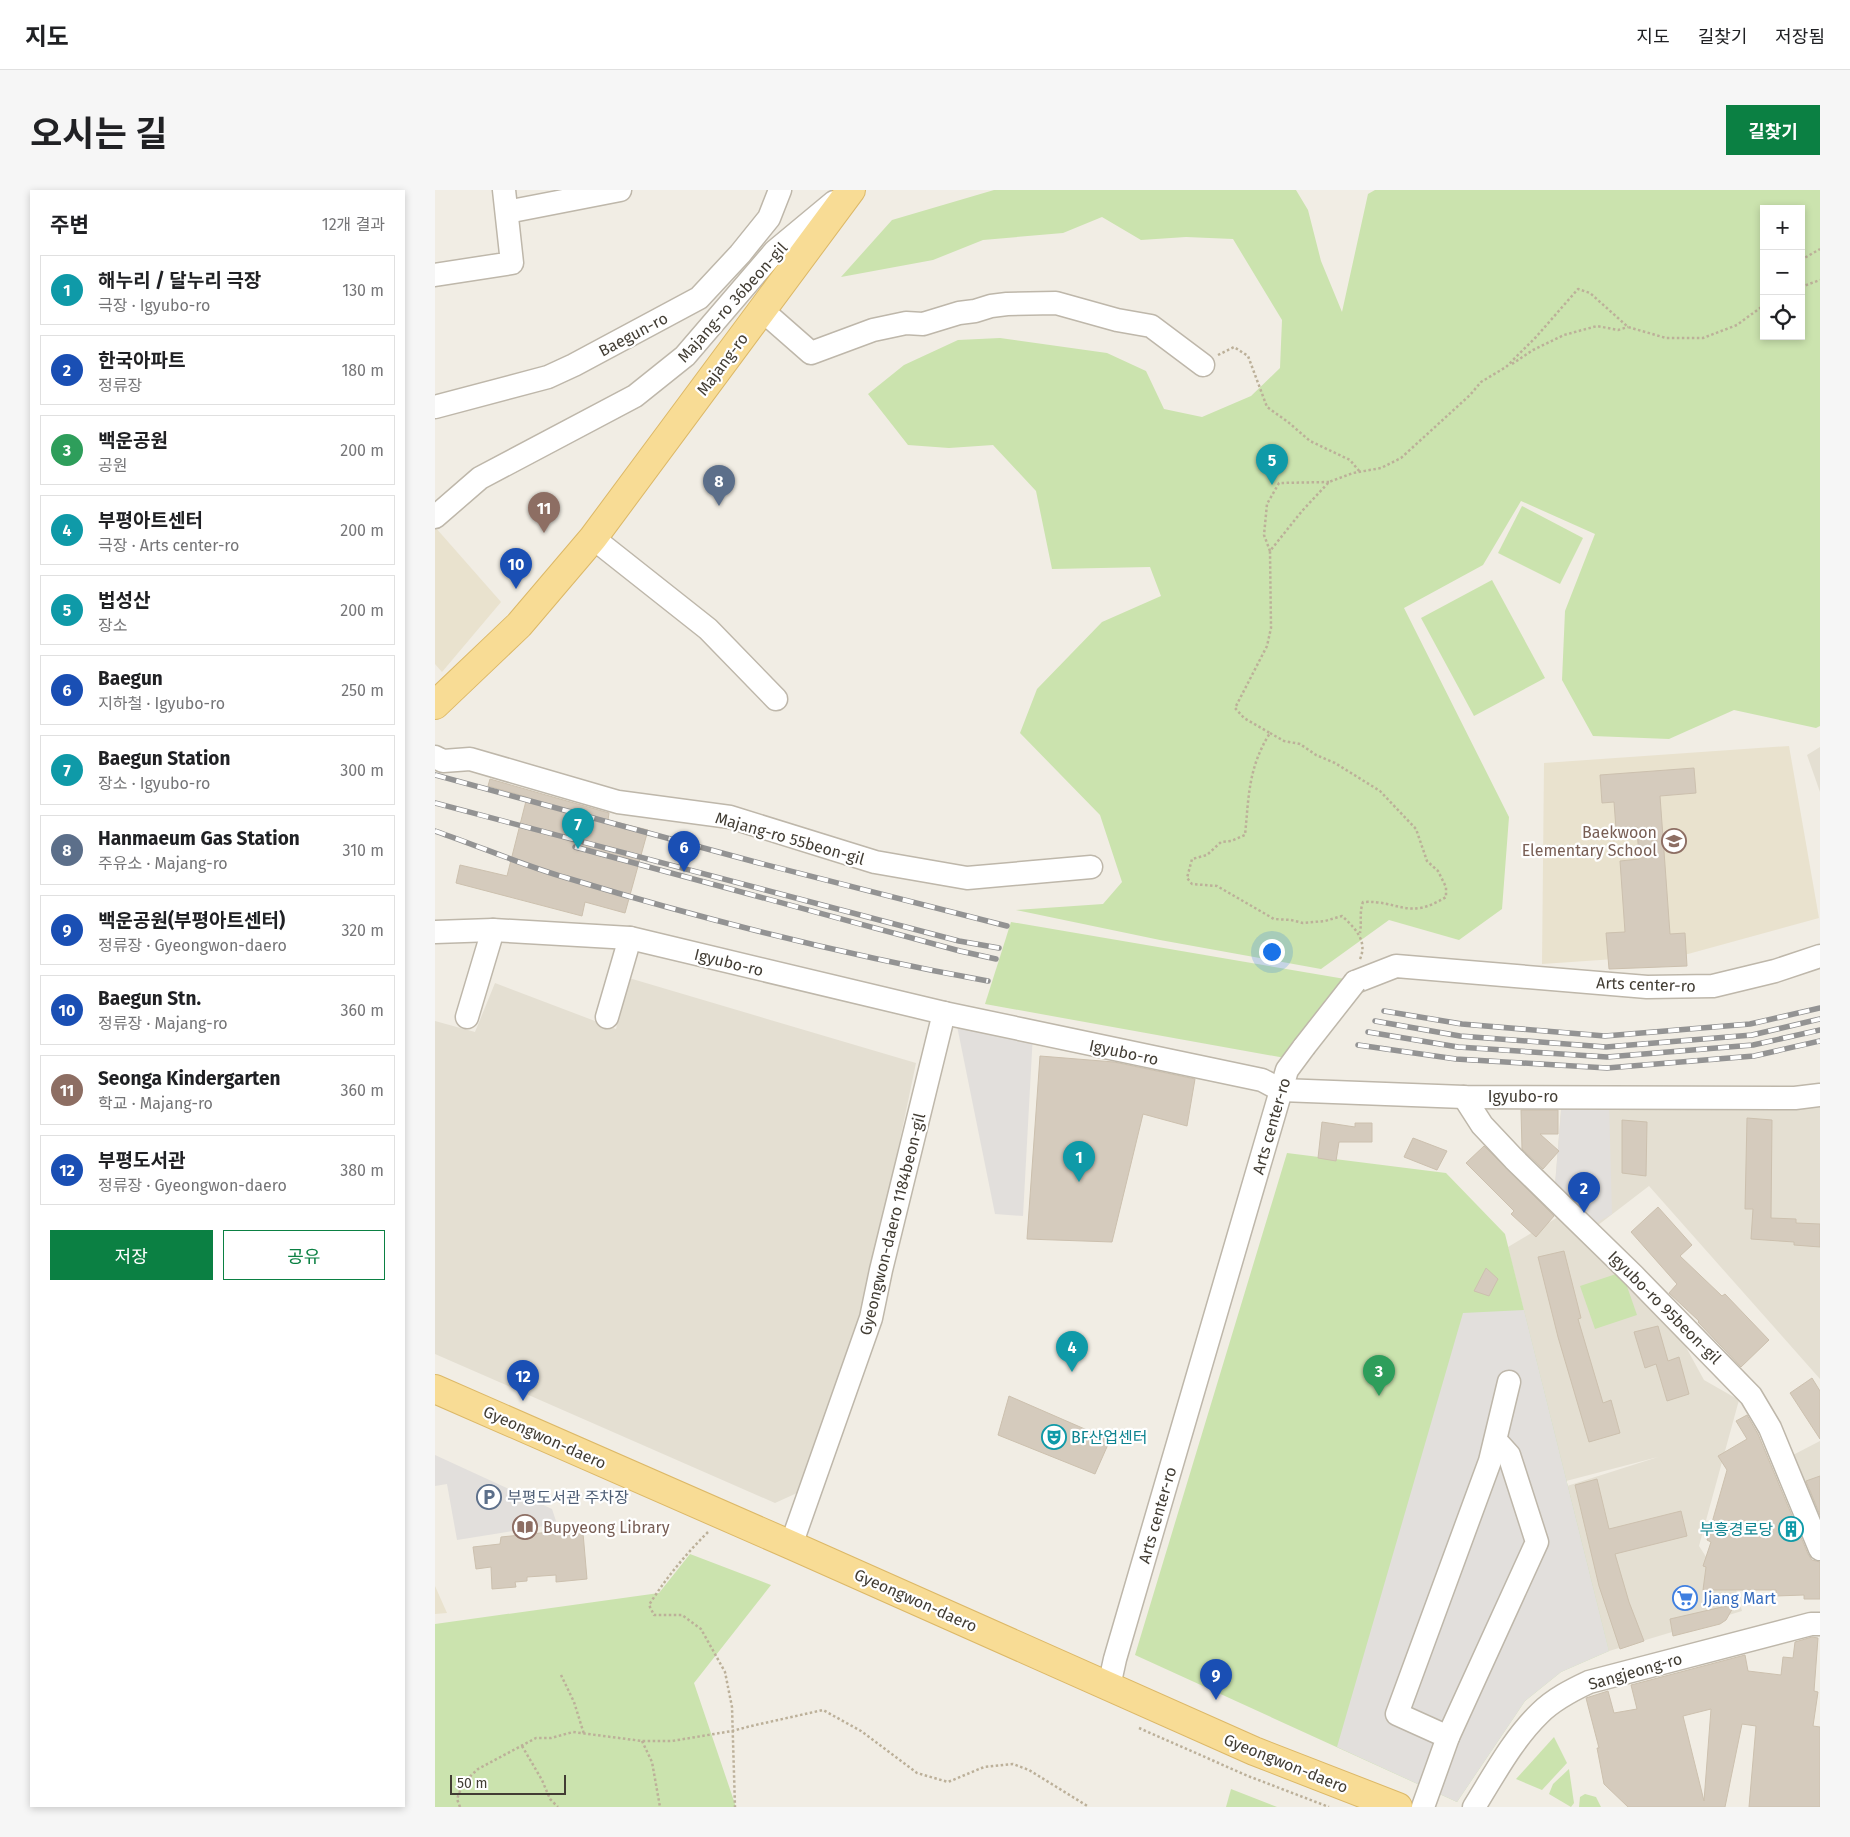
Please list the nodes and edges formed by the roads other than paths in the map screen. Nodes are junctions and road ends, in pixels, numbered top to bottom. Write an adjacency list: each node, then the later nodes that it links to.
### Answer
1 (504, 190): 5 (street)
2 (620, 190): 5 (street)
3 (780, 190): 9 (street, Baegun-ro)
4 (849, 190): 7 (main road, Majang-ro); 10 (street, Majang-ro 36beon-gil)
5 (507, 212): 6 (street)
6 (435, 276)
7 (762, 310): 8 (street); 11 (main road, Majang-ro)
8 (1203, 366)
9 (435, 407)
10 (435, 517)
11 (593, 538): 12 (street); 13 (main road, Majang-ro)
12 (776, 699)
13 (435, 705)
14 (435, 757): 15 (street, Majang-ro 55beon-gil)
15 (1091, 867)
16 (493, 930): 17 (street, Igyubo-ro); 18 (street, Igyubo-ro); 21 (street)
17 (435, 932)
18 (630, 938): 20 (street, Igyubo-ro); 22 (street)
19 (1820, 956): 23 (street, Arts center-ro, bridge)
20 (943, 1013): 23 (street, Igyubo-ro); 29 (street, Gyeongwon-daero 1184beon-gil)
21 (467, 1016)
22 (607, 1017)
23 (1281, 1090): 25 (street, Igyubo-ro); 32 (street, Arts center-ro)
24 (1820, 1095): 25 (street, Igyubo-ro)
25 (1464, 1097): 30 (street, Igyubo-ro 95beon-gil)
26 (1509, 1382): 28 (street)
27 (435, 1389): 29 (main road, Gyeongwon-daero)
28 (1495, 1443): 33 (street); 33 (street)
29 (791, 1545): 32 (main road, Gyeongwon-daero)
30 (1820, 1549)
31 (1820, 1624): 36 (street, Sangjeong-ro)
32 (1109, 1686): 34 (main road, Gyeongwon-daero)
33 (1448, 1737): 35 (street)
34 (1398, 1807)
35 (1423, 1807)
36 (1474, 1807)

